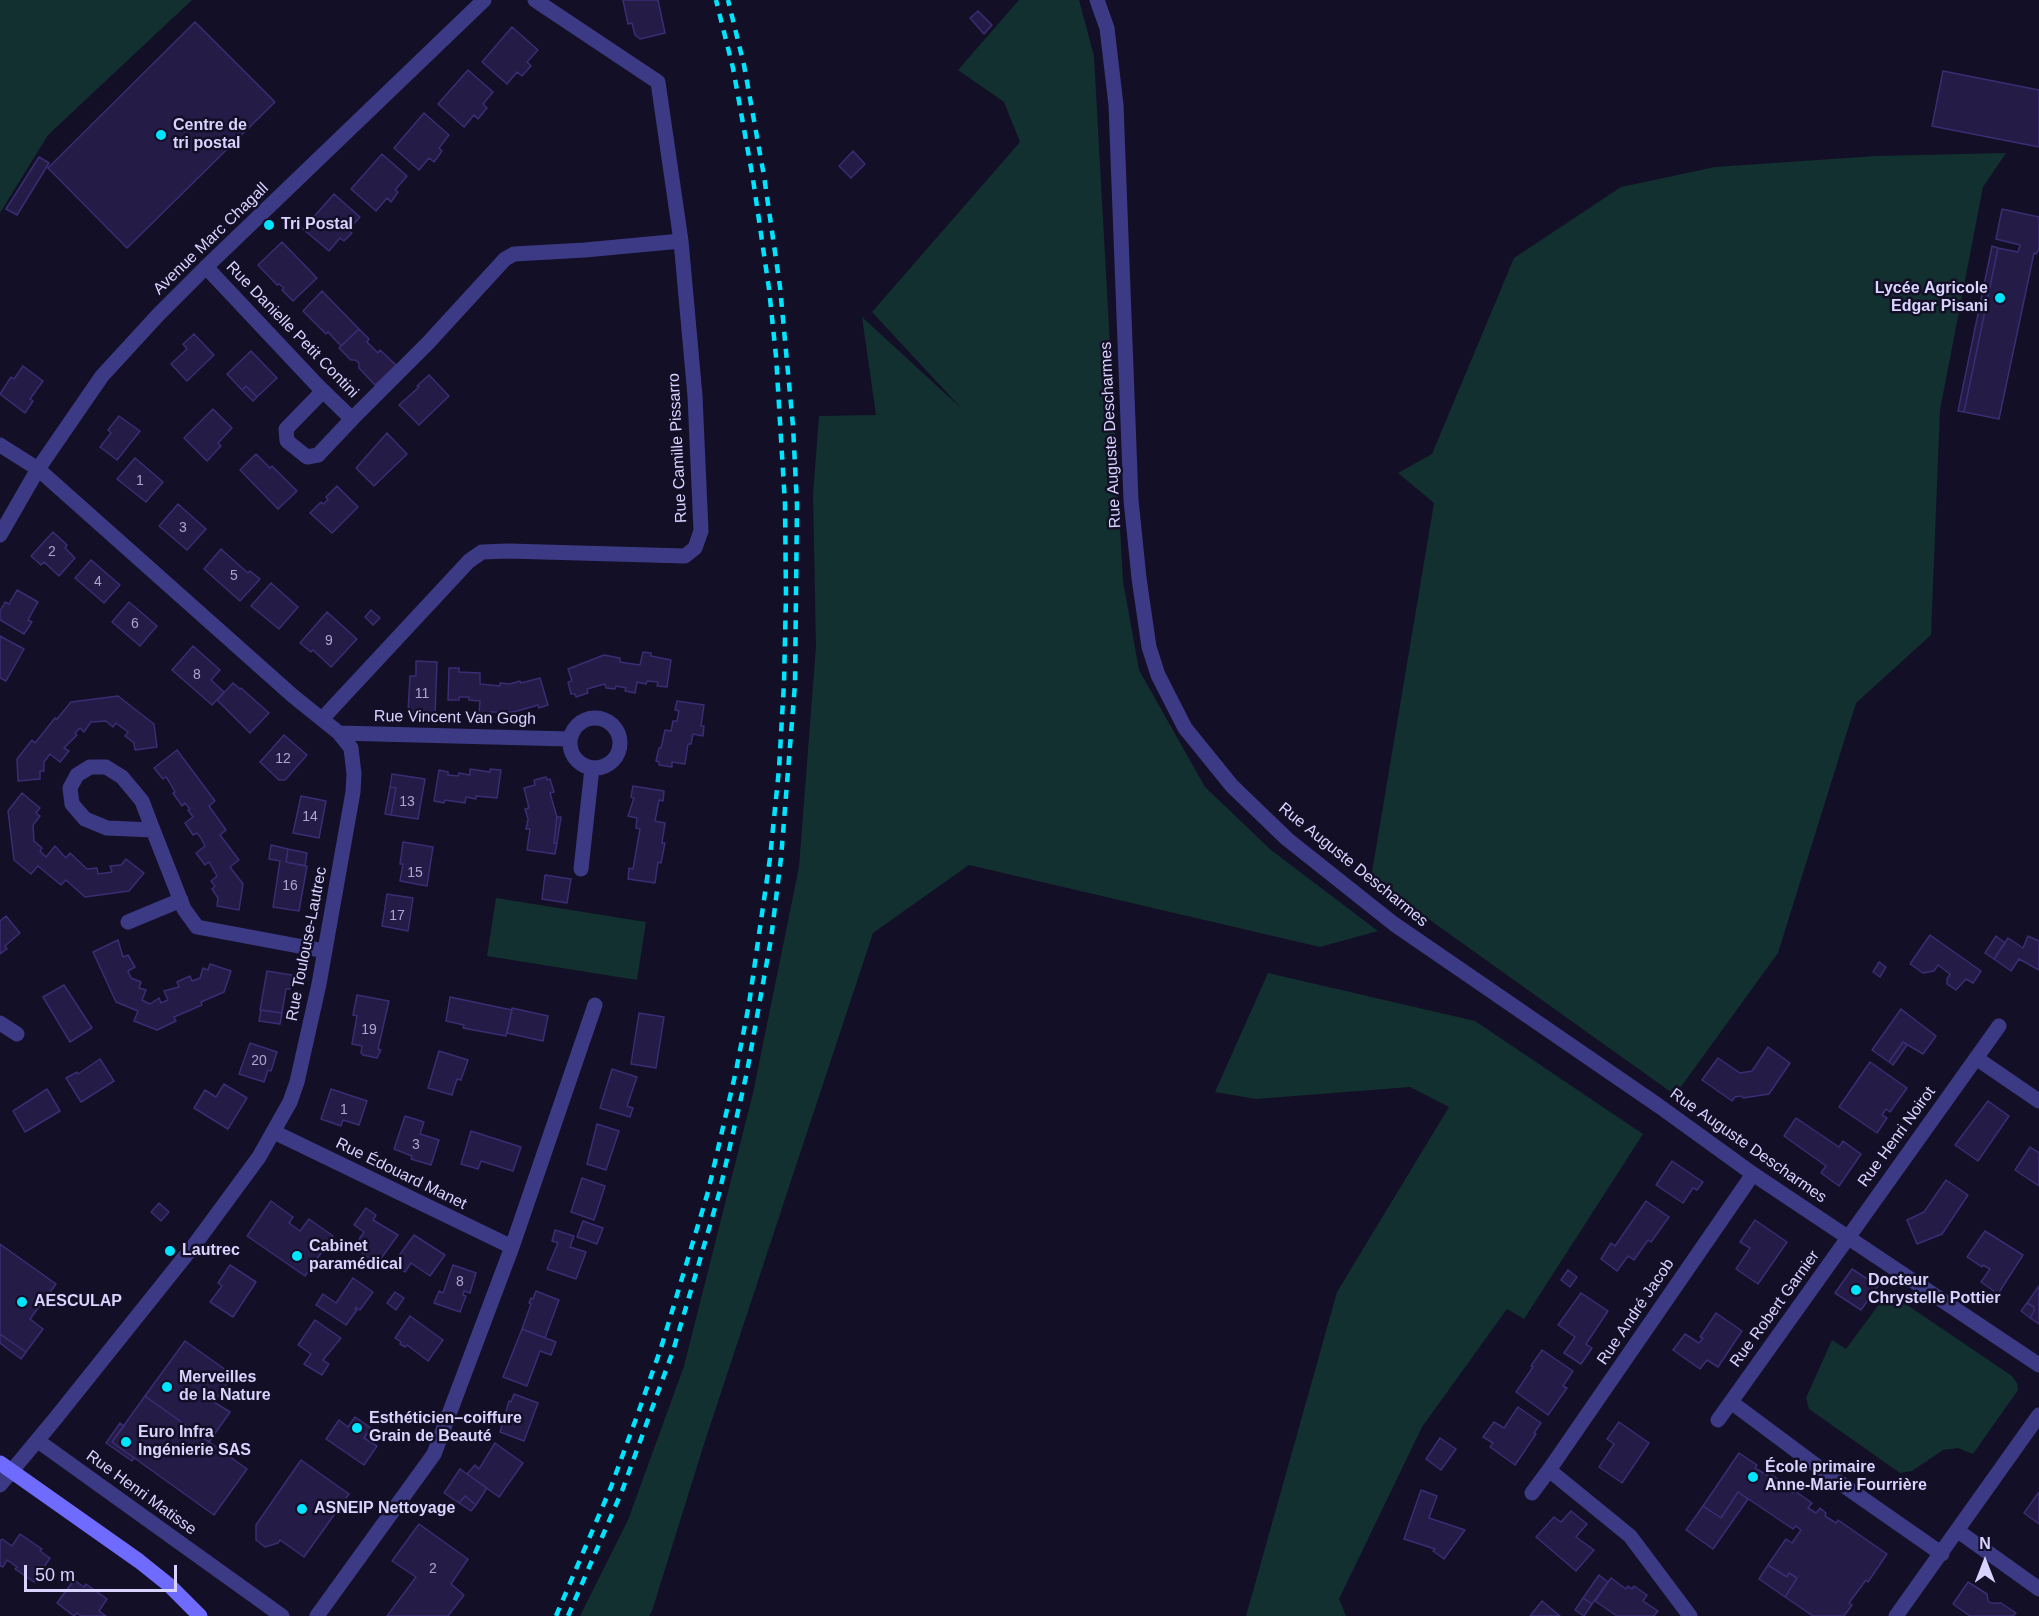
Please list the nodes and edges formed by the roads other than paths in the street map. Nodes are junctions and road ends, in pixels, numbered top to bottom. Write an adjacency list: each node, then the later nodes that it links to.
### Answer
1 (484, 0): 5 (street, Avenue Marc Chagall)
2 (536, 0): 4 (street, Rue Camille Pissarro)
3 (1097, 0): 27 (street, Rue Auguste Descharmes)
4 (681, 241): 7 (street, Rue Danielle Petit Contini); 11 (street, Rue Camille Pissarro)
5 (206, 267): 6 (street, Rue Danielle Petit Contini); 9 (street, Avenue Marc Chagall)
6 (324, 391): 7 (street, Rue Danielle Petit Contini); 7 (street)
7 (352, 419)
8 (0, 445): 9 (street, Rue Toulouse-Lautrec)
9 (38, 469): 10 (street, Avenue Marc Chagall); 11 (street, Rue Toulouse-Lautrec)
10 (0, 535)
11 (322, 719): 12 (street, Rue Toulouse-Lautrec)
12 (339, 733): 13 (street, Rue Vincent Van Gogh); 19 (street, Rue Toulouse-Lautrec)
13 (569, 739): 14 (street); 14 (street)
14 (592, 768): 16 (street)
15 (153, 830): 15 (street); 17 (street)
16 (581, 869)
17 (181, 900): 18 (street); 19 (street)
18 (128, 921)
19 (325, 951): 26 (street, Rue Toulouse-Lautrec)
20 (595, 1005): 29 (street)
21 (0, 1023): 23 (street)
22 (1999, 1026): 24 (street, Rue Henri Noirot)
23 (16, 1035)
24 (1976, 1058): 25 (street); 28 (street, Rue Henri Noirot)
25 (2039, 1101)
26 (274, 1132): 29 (street, Rue Édouard Manet); 34 (street, Rue Toulouse-Lautrec)
27 (1753, 1174): 28 (street, Rue Auguste Descharmes); 36 (street, Rue André Jacob)
28 (1849, 1238): 30 (street, Rue Auguste Descharmes); 31 (street, Rue Robert Garnier)
29 (512, 1247): 44 (street)
30 (2039, 1365)
31 (1731, 1402): 33 (street, Rue Robert Garnier); 40 (street)
32 (2039, 1415): 39 (street)
33 (1718, 1420)
34 (38, 1441): 35 (street, Rue Toulouse-Lautrec); 43 (street, Rue Henri Matisse)
35 (5, 1467): 37 (street, Rue Toulouse-Lautrec); 42 (street)
36 (1549, 1470): 38 (street, Rue André Jacob); 45 (street)
37 (0, 1485)
38 (1532, 1493)
39 (1958, 1531): 40 (street); 41 (street)
40 (1942, 1554): 46 (street)
41 (2039, 1589)
42 (200, 1616)
43 (282, 1616)
44 (317, 1616)
45 (1690, 1616)
46 (1896, 1616)

